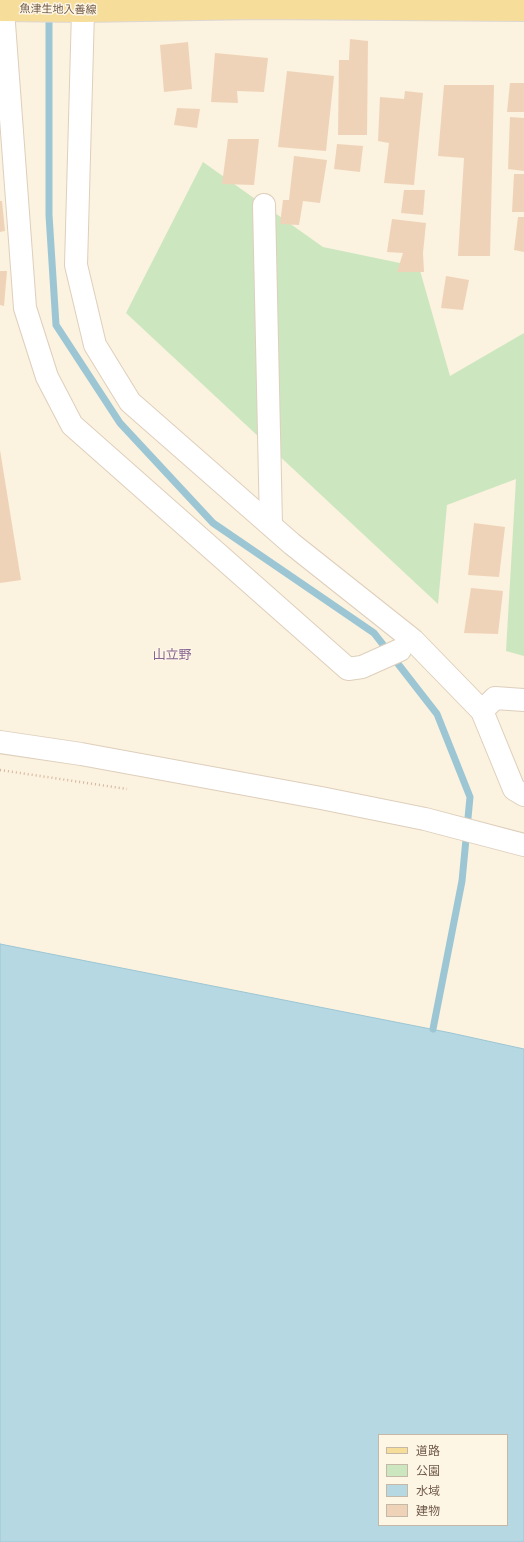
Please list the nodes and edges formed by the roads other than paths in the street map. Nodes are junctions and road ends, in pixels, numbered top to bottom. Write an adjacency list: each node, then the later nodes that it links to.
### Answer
1 (258, 4): 2 (main road, 魚津生地入善線); 3 (main road, 魚津生地入善線)
2 (486, 5): 5 (main road, 魚津生地入善線)
3 (78, 7): 4 (main road, 魚津生地入善線); 7 (street)
4 (7, 10): 8 (street)
5 (524, 10)
6 (264, 205): 7 (street)
7 (271, 525): 8 (street)
8 (407, 645): 10 (street)
9 (524, 700): 10 (street)
10 (482, 711): 12 (street)
11 (0, 742): 13 (street)
12 (524, 795)
13 (524, 845)

